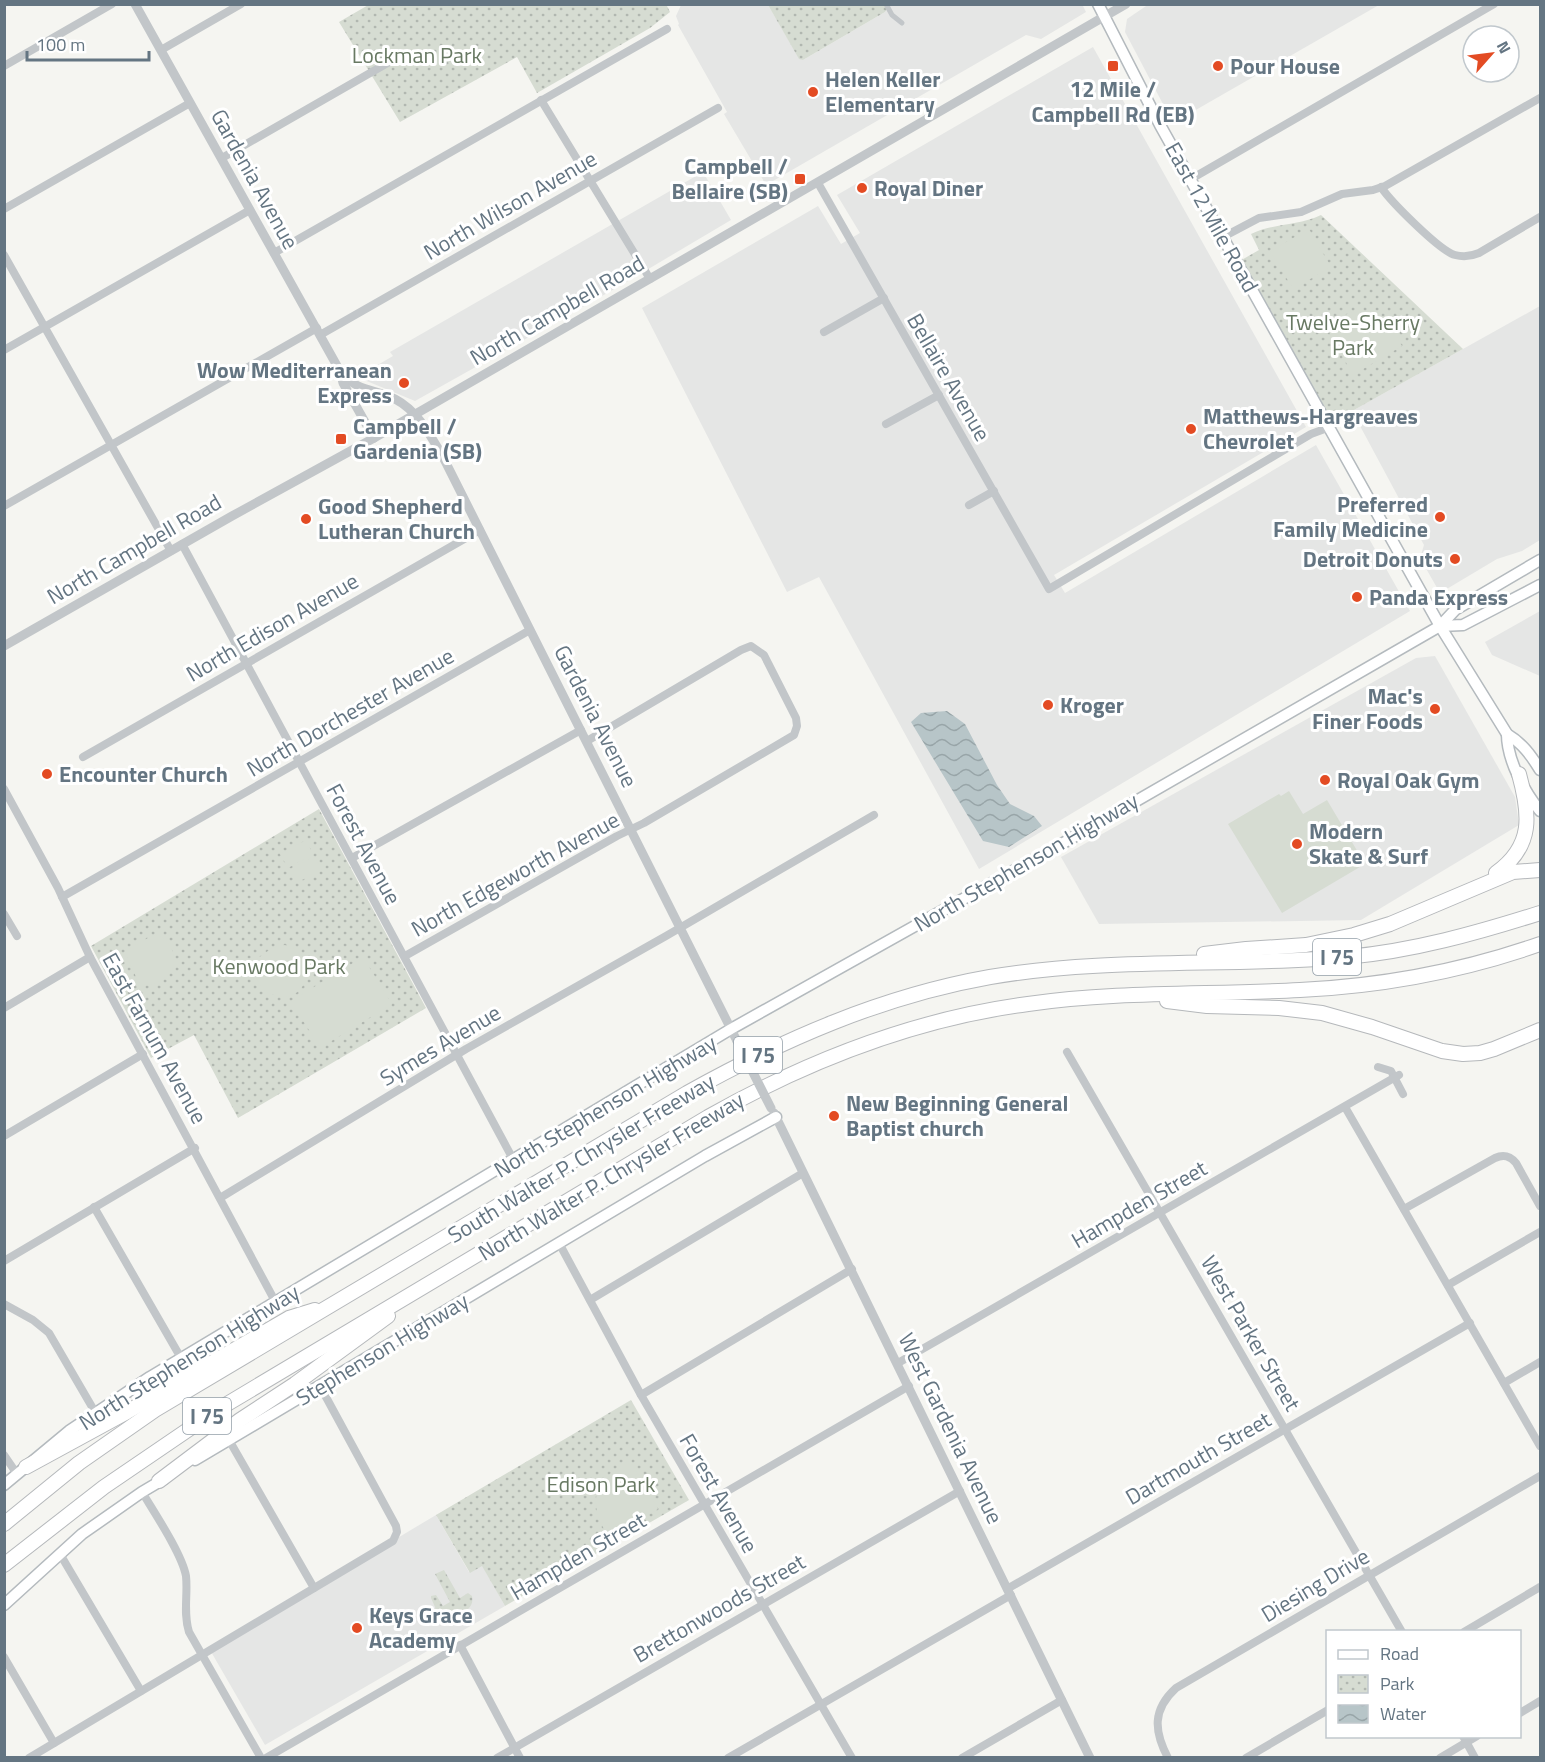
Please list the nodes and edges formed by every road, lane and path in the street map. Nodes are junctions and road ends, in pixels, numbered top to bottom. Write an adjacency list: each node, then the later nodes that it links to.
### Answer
1 (112, 4): 13 (street)
2 (135, 4): 11 (street, Gardenia Avenue)
3 (240, 4): 11 (street)
4 (886, 4): 9 (street)
5 (1098, 4): 8 (main road, East 12 Mile Road)
6 (1126, 4): 8 (street, North Campbell Road)
7 (1494, 4): 20 (street)
8 (1105, 18): 20 (main road, East 12 Mile Road); 21 (street, North Campbell Road)
9 (902, 23)
10 (667, 30): 15 (street)
11 (161, 50): 16 (street, Gardenia Avenue)
12 (391, 61): 18 (street)
13 (4, 66)
14 (1540, 98): 22 (street)
15 (541, 100): 19 (street); 27 (street)
16 (190, 103): 18 (street, Gardenia Avenue); 23 (street)
17 (718, 108): 19 (street, North Wilson Avenue)
18 (222, 158): 24 (street, Gardenia Avenue)
19 (591, 179): 29 (street); 32 (street, North Wilson Avenue)
20 (1191, 179): 26 (main road, East 12 Mile Road)
21 (818, 183): 29 (street, North Campbell Road); 30 (street, Bellaire Avenue)
22 (1381, 187): 25 (street); 26 (street)
23 (4, 209)
24 (250, 210): 27 (street, Gardenia Avenue); 31 (street)
25 (1540, 218)
26 (1223, 237): 39 (main road, East 12 Mile Road)
27 (274, 253): 32 (street, Gardenia Avenue)
28 (4, 255): 31 (street)
29 (650, 279): 37 (street, North Campbell Road)
30 (884, 298): 33 (street); 36 (street, Bellaire Avenue)
31 (45, 327): 34 (street); 41 (street)
32 (319, 331): 35 (street, Gardenia Avenue); 41 (street, North Wilson Avenue)
33 (824, 332)
34 (4, 350)
35 (341, 373): 37 (street, Gardenia Avenue); 40 (street, Gardenia Avenue)
36 (939, 395): 38 (street); 42 (street, Bellaire Avenue)
37 (415, 414): 40 (street, North Campbell Road); 45 (street, Gardenia Avenue)
38 (886, 424)
39 (1330, 427): 42 (street, Bellaire Avenue); 50 (main road, East 12 Mile Road)
40 (374, 438): 46 (street, North Campbell Road)
41 (111, 444): 44 (street, North Wilson Avenue); 47 (street)
42 (994, 491): 43 (street)
43 (969, 505)
44 (4, 506)
45 (480, 530): 51 (street, Gardenia Avenue); 53 (street, North Edison Avenue)
46 (182, 544): 47 (street, North Campbell Road); 53 (street, Forest Avenue)
47 (171, 550): 52 (street, North Campbell Road)
48 (1540, 560): 50 (main road, North Stephenson Highway)
49 (1540, 585): 50 (main road, North Stephenson Highway)
50 (1440, 626): 55 (main road, East 12 Mile Road); 79 (main road, North Stephenson Highway)
51 (530, 630): 54 (street, Gardenia Avenue); 58 (street, North Dorchester Avenue)
52 (4, 646)
53 (246, 663): 57 (street, North Edison Avenue); 58 (street, Forest Avenue)
54 (581, 730): 56 (street, Gardenia Avenue); 65 (street)
55 (1507, 734): 59 (main road); 60 (main road)
56 (587, 741): 64 (street, Gardenia Avenue); 64 (street, North Edgeworth Avenue)
57 (82, 757)
58 (299, 761): 65 (street, Forest Avenue); 68 (street, North Dorchester Avenue)
59 (1540, 770)
60 (1519, 774): 62 (main road); 67 (highway)
61 (4, 789): 68 (street, East Farnum Avenue)
62 (1540, 811)
63 (874, 815): 71 (street, Symes Avenue)
64 (631, 829): 71 (street, Gardenia Avenue); 74 (street, North Edgeworth Avenue)
65 (352, 858): 74 (street, Forest Avenue)
66 (1540, 870): 67 (highway)
67 (1480, 884): 76 (highway)
68 (62, 897): 75 (street, East Farnum Avenue)
69 (1540, 913): 76 (highway, South Walter P. Chrysler Freeway / I 75)
70 (4, 914): 72 (street)
71 (680, 927): 79 (street, Gardenia Avenue); 83 (street, Symes Avenue)
72 (17, 936)
73 (1540, 945): 77 (highway, North Walter P. Chrysler Freeway / I 75)
74 (405, 956): 83 (street, Forest Avenue)
75 (90, 957): 78 (street); 82 (street, East Farnum Avenue)
76 (1128, 963): 107 (highway, South Walter P. Chrysler Freeway / I 75)
77 (1130, 996): 80 (highway); 103 (highway, North Walter P. Chrysler Freeway / I 75)
78 (4, 1008)
79 (731, 1029): 88 (street, Gardenia Avenue, bridge); 91 (main road, North Stephenson Highway)
80 (1540, 1030)
81 (1067, 1052): 97 (street, West Parker Street)
82 (143, 1054): 89 (street); 90 (street, East Farnum Avenue)
83 (458, 1055): 91 (street, Forest Avenue); 93 (street, Symes Avenue)
84 (1378, 1067): 85 (street)
85 (1396, 1077): 86 (street); 87 (street, Hampden Street)
86 (1403, 1094)
87 (1345, 1107): 96 (street); 97 (street, Hampden Street)
88 (773, 1112): 92 (street, West Gardenia Avenue); 99 (main road, Stephenson Highway)
89 (4, 1136)
90 (195, 1148): 93 (street, East Farnum Avenue); 95 (street)
91 (514, 1161): 105 (main road, North Stephenson Highway)
92 (803, 1173): 101 (street, West Gardenia Avenue); 104 (street)
93 (220, 1198): 105 (street, East Farnum Avenue)
94 (1540, 1206): 96 (street)
95 (94, 1208): 100 (street); 109 (street)
96 (1404, 1209): 102 (street)
97 (1161, 1213): 111 (street, Hampden Street); 117 (street, West Parker Street)
98 (1540, 1232): 102 (street)
99 (559, 1243): 104 (street, Forest Avenue); 113 (main road, Stephenson Highway)
100 (4, 1261)
101 (852, 1269): 111 (street, West Gardenia Avenue); 115 (street)
102 (1448, 1286): 108 (street)
103 (423, 1288): 123 (highway); 130 (highway, North Walter P. Chrysler Freeway / I 75)
104 (590, 1300): 115 (street, Forest Avenue)
105 (276, 1303): 109 (main road, North Stephenson Highway)
106 (4, 1304): 116 (street)
107 (337, 1304): 121 (highway); 128 (highway, South Walter P. Chrysler Freeway / I 75)
108 (1470, 1323): 112 (street); 117 (street, Dartmouth Street)
109 (182, 1358): 116 (main road, North Stephenson Highway)
110 (1540, 1362): 112 (street)
111 (898, 1363): 114 (street, West Gardenia Avenue)
112 (1504, 1383): 119 (street)
113 (320, 1386): 118 (main road, Stephenson Highway); 133 (street)
114 (909, 1386): 125 (street, West Gardenia Avenue); 127 (street, Hampden Street)
115 (641, 1395): 127 (street, Forest Avenue)
116 (95, 1412): 121 (main road, North Stephenson Highway)
117 (1285, 1429): 131 (street, West Parker Street); 134 (street, Dartmouth Street)
118 (229, 1440): 123 (main road, Stephenson Highway); 133 (street)
119 (1540, 1446)
120 (4, 1455): 121 (street)
121 (21, 1470): 124 (main road, North Stephenson Highway)
122 (1540, 1476): 131 (street, Diesing Drive)
123 (159, 1482): 126 (main road, Stephenson Highway)
124 (4, 1485)
125 (960, 1491): 134 (street, West Gardenia Avenue); 135 (street, Brettonwoods Street)
126 (142, 1492): 129 (main road, Stephenson Highway); 140 (street)
127 (705, 1504): 135 (street, Forest Avenue); 139 (street, Hampden Street)
128 (4, 1524)
129 (60, 1554): 136 (main road, Stephenson Highway); 142 (street)
130 (4, 1565)
131 (1370, 1574): 137 (street, West Parker Street); 160 (street, Diesing Drive)
132 (1540, 1587): 138 (street)
133 (314, 1588): 140 (street)
134 (1009, 1592): 143 (street, West Gardenia Avenue); 145 (street, Dartmouth Street)
135 (763, 1604): 145 (street, Forest Avenue); 150 (street, Brettonwoods Street)
136 (4, 1605)
137 (1401, 1630)
138 (1467, 1630)
139 (460, 1645): 150 (street); 153 (street, Hampden Street)
140 (201, 1656): 142 (street); 152 (street)
141 (4, 1657): 149 (street)
142 (141, 1691): 149 (street)
143 (1062, 1700): 158 (street); 159 (street, West Gardenia Avenue)
144 (1540, 1701): 147 (street)
145 (821, 1704): 156 (street, Dartmouth Street); 157 (street, Forest Avenue)
146 (1326, 1711): 161 (street)
147 (1521, 1712)
148 (1465, 1740): 162 (street); 163 (street)
149 (54, 1743): 151 (street)
150 (515, 1747): 154 (street, Brettonwoods Street); 155 (street)
151 (29, 1758)
152 (261, 1758)
153 (266, 1758)
154 (497, 1758)
155 (520, 1758)
156 (728, 1758)
157 (852, 1758)
158 (962, 1758)
159 (1090, 1758)
160 (1168, 1758)
161 (1246, 1758)
162 (1440, 1758)
163 (1475, 1758)

